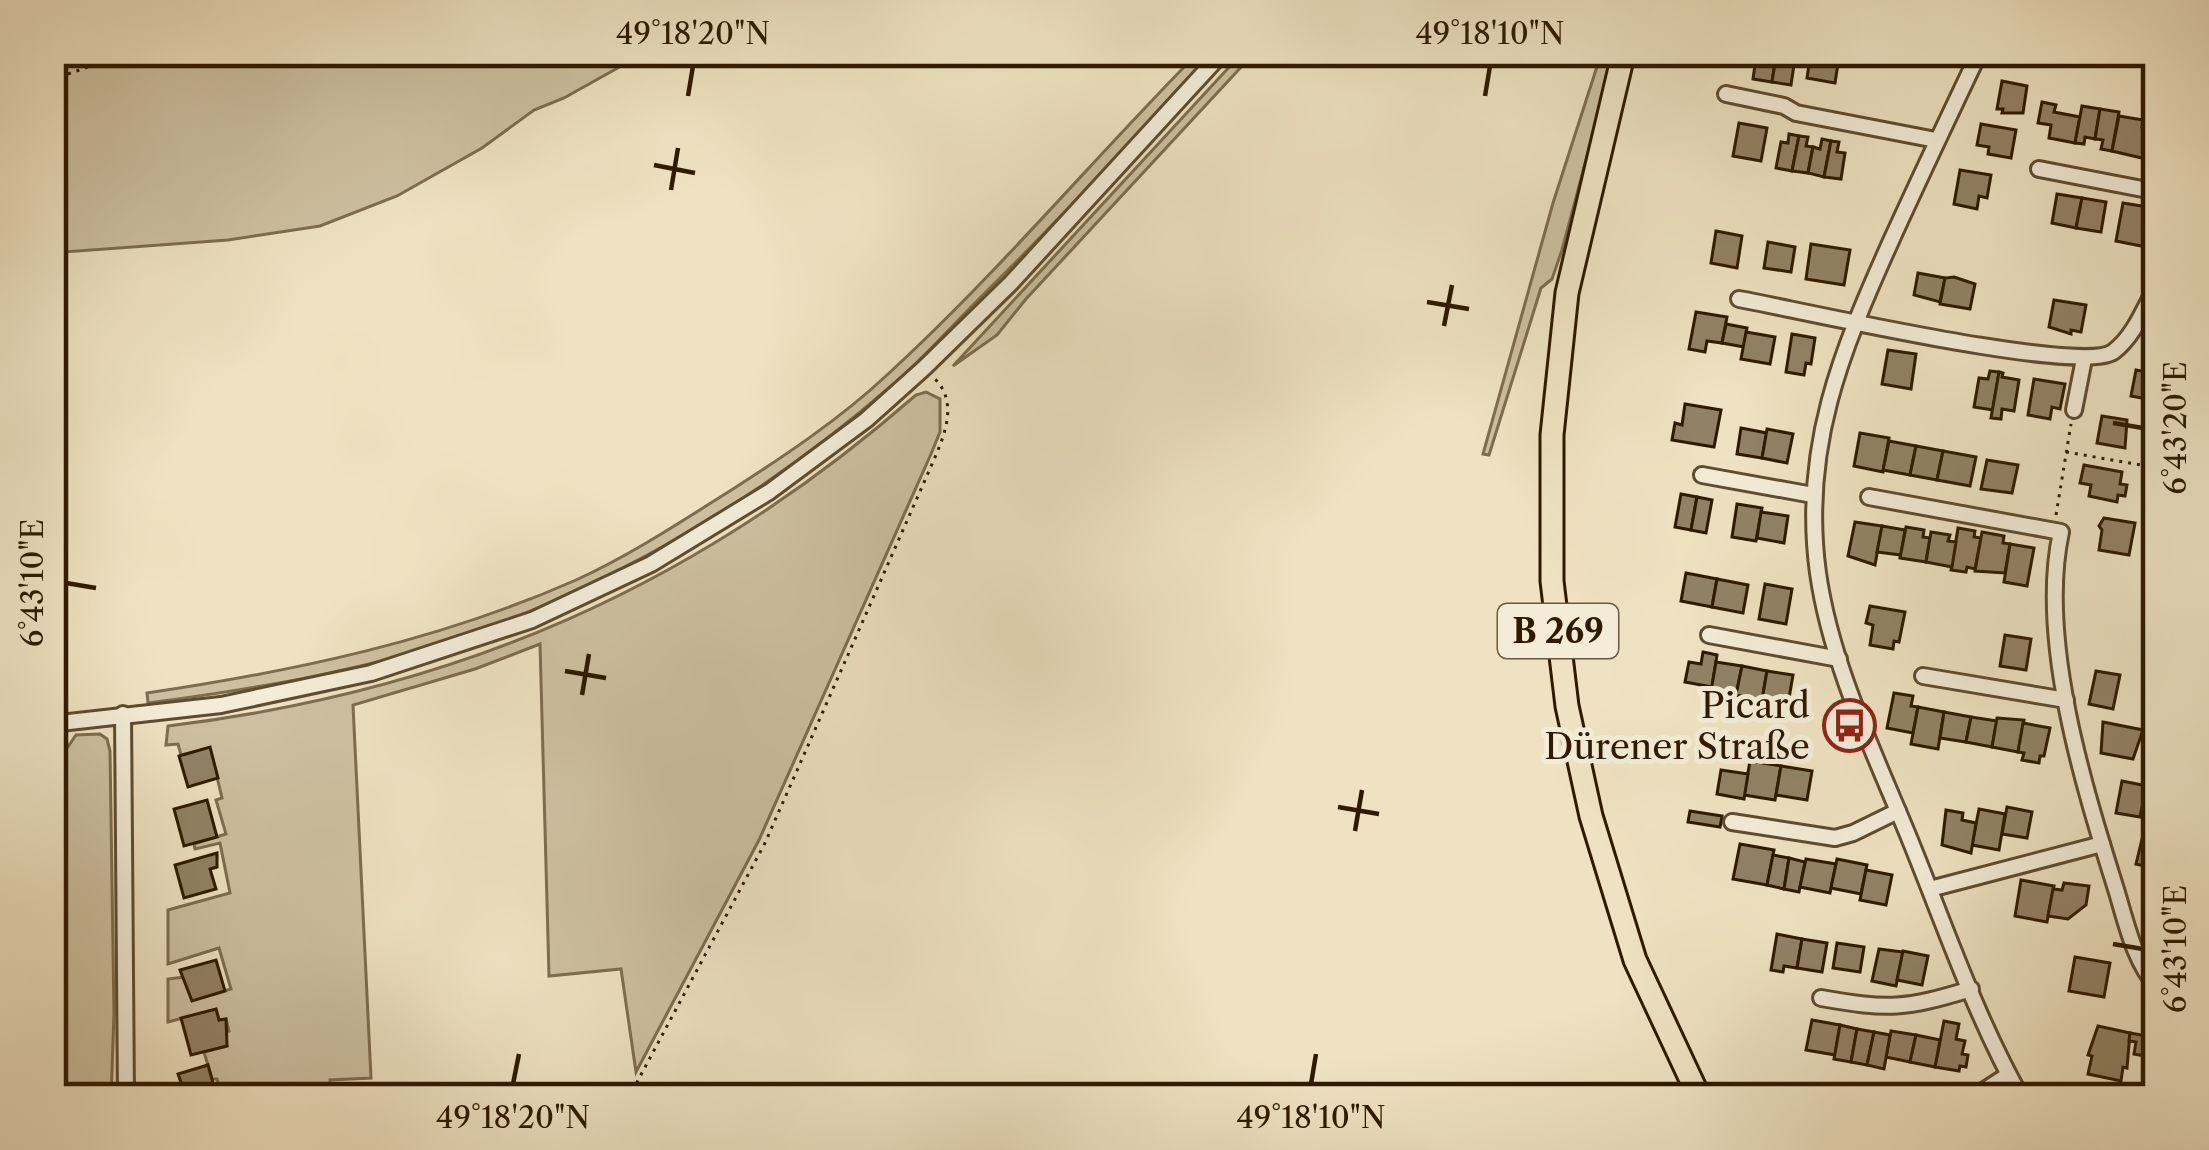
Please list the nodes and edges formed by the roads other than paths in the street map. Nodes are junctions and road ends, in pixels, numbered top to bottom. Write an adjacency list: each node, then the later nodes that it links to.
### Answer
1 (1225, 51): 20 (street)
2 (1624, 51): 31 (main road, B 269)
3 (1980, 51): 5 (street)
4 (1726, 94): 5 (street)
5 (1936, 140): 10 (street)
6 (2039, 169): 7 (street)
7 (2158, 192)
8 (2158, 283): 11 (street)
9 (1739, 299): 10 (street)
10 (1856, 320): 11 (street); 14 (street)
11 (2084, 359): 12 (street)
12 (2074, 410)
13 (1702, 475): 14 (street)
14 (1813, 495): 17 (street)
15 (1869, 496): 19 (street)
16 (1708, 635): 17 (street)
17 (1839, 659): 22 (street)
18 (1923, 676): 19 (street)
19 (2066, 700): 24 (street)
20 (123, 714): 21 (street); 30 (street)
21 (51, 724)
22 (1898, 812): 23 (street); 25 (street)
23 (1732, 822)
24 (2102, 844): 25 (street); 26 (street)
25 (1930, 889): 27 (street)
26 (2158, 988)
27 (1971, 989): 28 (street); 29 (street)
28 (1821, 998)
29 (2008, 1075): 32 (street); 33 (street)
30 (126, 1099)
31 (1700, 1099)
32 (1971, 1099)
33 (2022, 1099)

